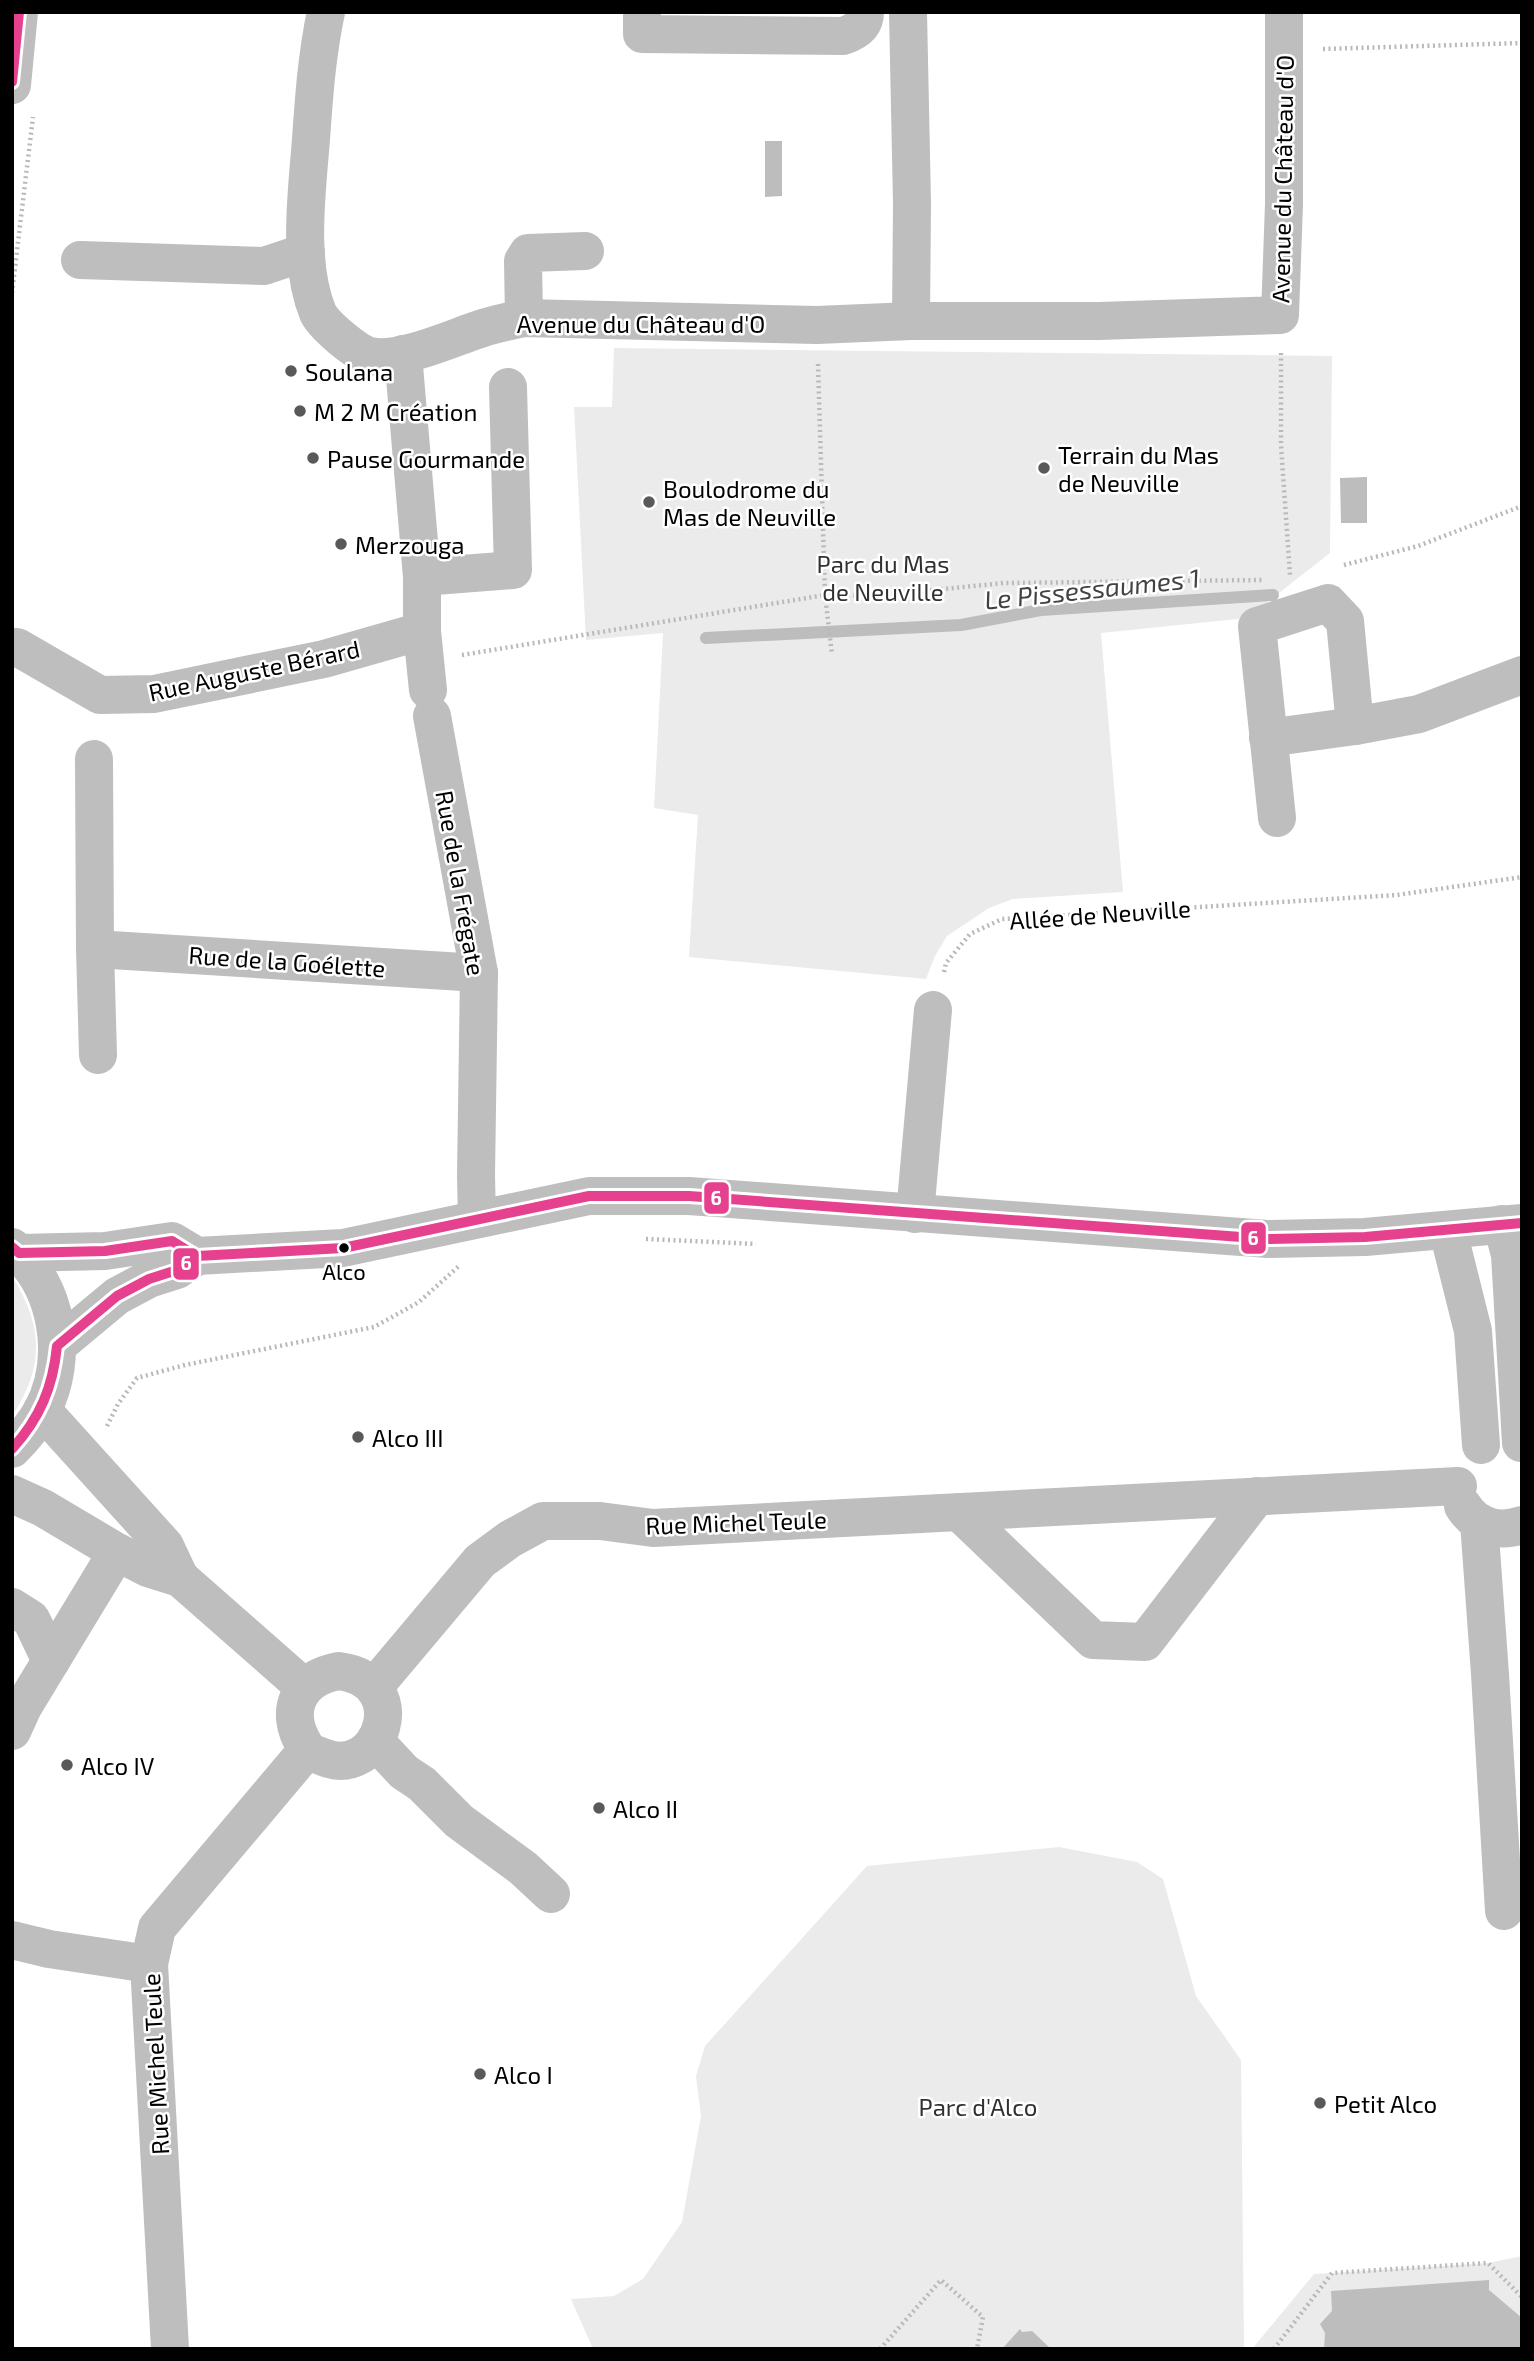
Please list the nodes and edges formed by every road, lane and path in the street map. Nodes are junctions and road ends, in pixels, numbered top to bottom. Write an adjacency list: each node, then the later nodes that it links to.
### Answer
1 (19, 12): 9 (street)
2 (326, 12): 11 (street, Avenue du Château d'O)
3 (642, 12): 4 (street)
4 (865, 12)
5 (908, 12): 16 (street)
6 (1284, 12): 8 (street, Avenue du Château d'O)
7 (1522, 43): 8 (path)
8 (1284, 51): 14 (street, Avenue du Château d'O)
9 (23, 95): 13 (path)
10 (585, 251): 15 (street)
11 (306, 252): 12 (street); 18 (street, Avenue du Château d'O)
12 (80, 260)
13 (12, 293)
14 (1280, 315): 16 (street, Avenue du Château d'O); 22 (path)
15 (524, 317): 17 (street, Avenue du Château d'O); 18 (street, Avenue du Château d'O)
16 (911, 321): 17 (street, Avenue du Château d'O)
17 (817, 325): 25 (path)
18 (403, 355): 23 (street)
19 (508, 387): 23 (street)
20 (1522, 506): 21 (path)
21 (1341, 566)
22 (1303, 576)
23 (422, 577): 28 (street)
24 (1276, 580): 25 (path)
25 (825, 595): 27 (path); 28 (path)
26 (12, 647): 28 (street, Rue Auguste Bérard)
27 (832, 655)
28 (427, 674): 36 (street, Rue de la Frégate)
29 (1522, 675): 30 (street)
30 (1355, 726): 31 (street); 31 (street)
31 (1268, 738): 33 (street)
32 (94, 760): 35 (street)
33 (1277, 818)
34 (1522, 877): 37 (path, Allée de Neuville)
35 (94, 949): 36 (street, Rue de la Goélette); 38 (street)
36 (479, 973): 40 (street, Rue de la Frégate)
37 (933, 1010): 39 (street)
38 (98, 1055)
39 (915, 1214): 40 (street); 42 (street)
40 (477, 1219): 44 (street)
41 (1512, 1224): 42 (street); 49 (street)
42 (1448, 1231): 50 (street)
43 (16, 1250): 44 (street); 46 (street)
44 (197, 1256): 46 (street)
45 (465, 1263): 48 (path)
46 (57, 1346): 47 (street)
47 (42, 1410): 51 (street); 59 (street)
48 (103, 1436)
49 (1521, 1443): 50 (street)
50 (1481, 1445): 52 (street)
51 (12, 1449)
52 (1458, 1486): 54 (street, Rue Michel Teule); 56 (street)
53 (12, 1494): 58 (street)
54 (1257, 1496): 55 (street, Rue Michel Teule); 55 (street)
55 (959, 1512): 65 (street, Rue Michel Teule)
56 (1479, 1522): 57 (street); 70 (street)
57 (1522, 1525)
58 (117, 1552): 59 (street); 62 (street)
59 (180, 1578): 64 (street)
60 (12, 1607): 62 (street)
61 (12, 1640): 63 (street)
62 (51, 1661): 66 (street)
63 (12, 1677)
64 (304, 1687): 65 (street); 68 (street)
65 (374, 1687): 67 (street)
66 (12, 1731)
67 (375, 1741): 68 (street); 69 (street)
68 (307, 1751): 72 (street, Rue Michel Teule)
69 (551, 1894)
70 (1504, 1911)
71 (12, 1940): 72 (street)
72 (149, 1964): 74 (street, Rue Michel Teule)
73 (1522, 2297): 77 (path)
74 (170, 2349)
75 (880, 2349): 76 (path)
76 (977, 2349)
77 (1275, 2349)

